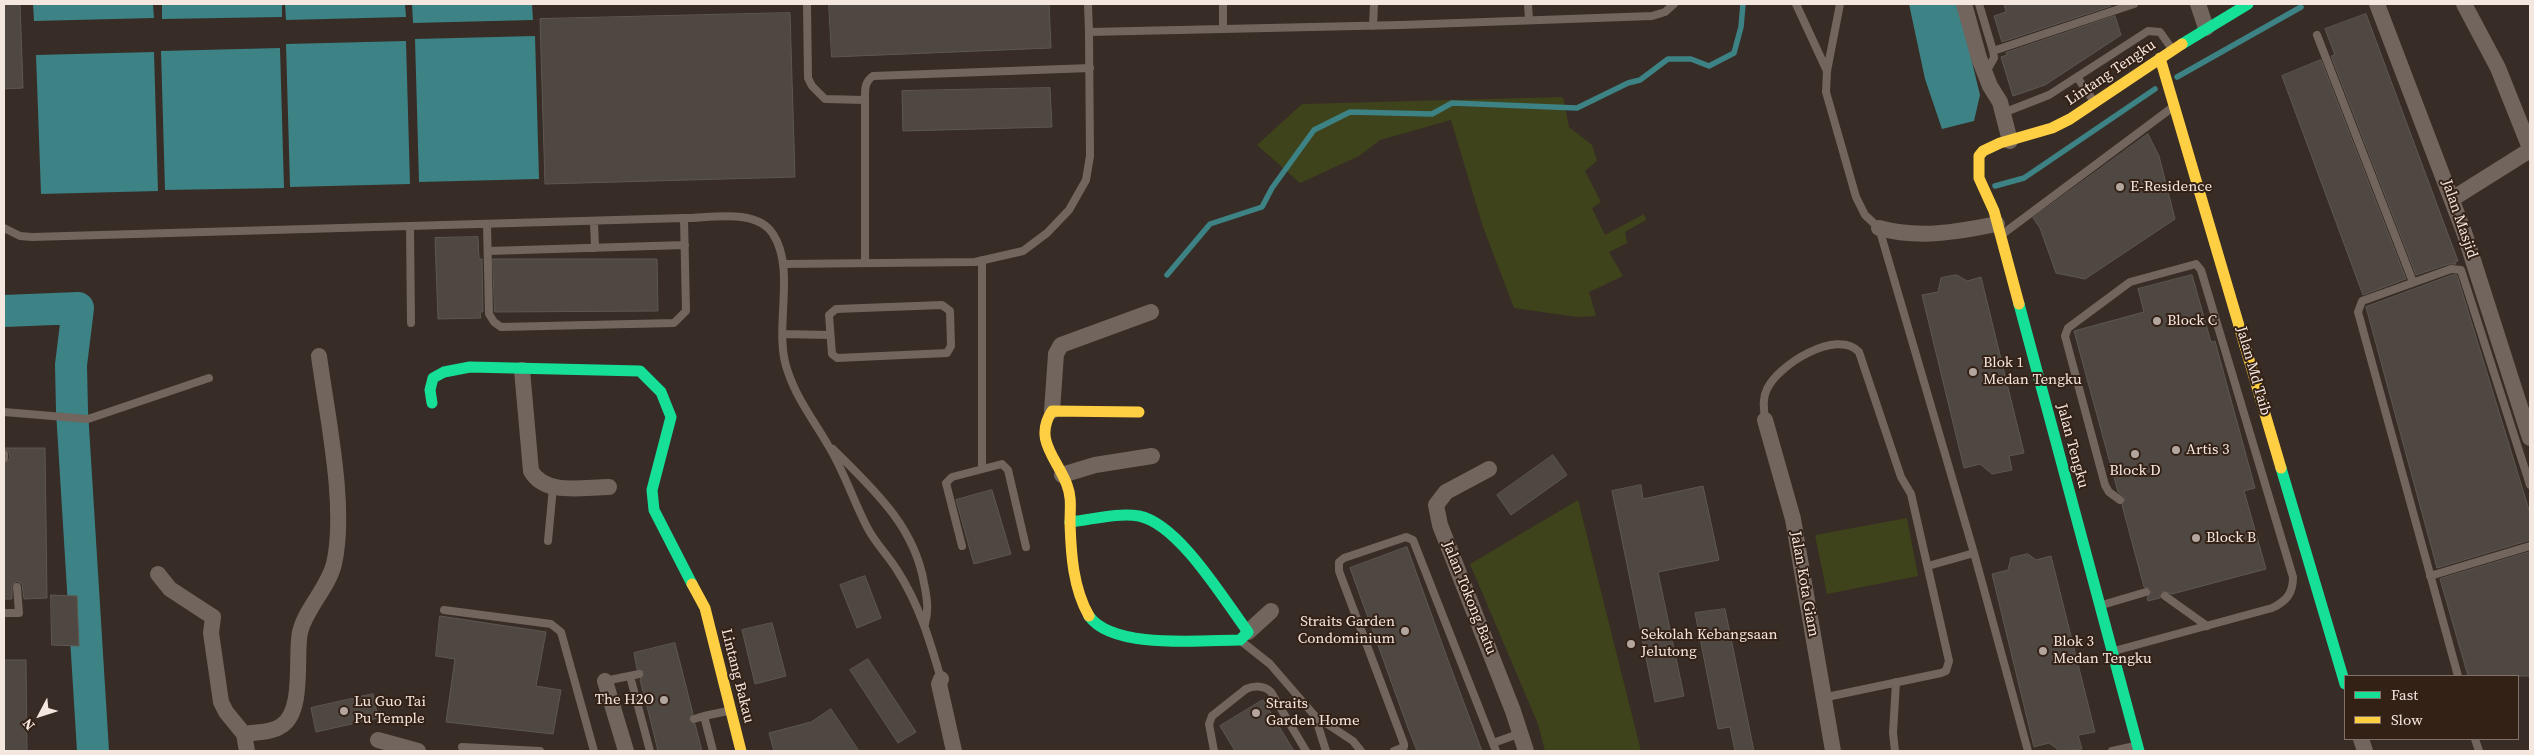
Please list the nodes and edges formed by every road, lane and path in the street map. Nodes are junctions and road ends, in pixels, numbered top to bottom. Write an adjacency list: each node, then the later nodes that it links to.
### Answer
1 (807, 4): 29 (lane)
2 (1088, 4): 20 (lane)
3 (1223, 4): 19 (lane)
4 (1374, 4): 17 (lane)
5 (1528, 4): 16 (lane)
6 (1674, 4): 16 (lane)
7 (1796, 4): 26 (lane)
8 (1840, 4): 26 (lane)
9 (1964, 4): 27 (street)
10 (1979, 4): 23 (lane)
11 (2134, 4): 23 (lane)
12 (2198, 4): 18 (street)
13 (2248, 4): 18 (street, Lintang Tengku)
14 (2378, 4): 36 (street, Jalan Masjid)
15 (2464, 4): 34 (street)
16 (1529, 20): 17 (lane)
17 (1373, 26): 19 (lane)
18 (2206, 28): 22 (street, Lintang Tengku)
19 (1223, 29): 20 (lane)
20 (1089, 32): 25 (lane)
21 (2317, 34): 50 (lane)
22 (2173, 50): 24 (street, Lintang Tengku); 28 (lane)
23 (1993, 51): 27 (lane)
24 (2160, 58): 30 (street, Lintang Tengku); 31 (street, Jalan Md Taib)
25 (1090, 68): 29 (lane); 47 (lane)
26 (1827, 71): 42 (lane)
27 (1985, 74): 32 (street)
28 (2077, 77): 30 (lane); 32 (lane)
29 (865, 100): 48 (lane)
30 (2094, 102): 33 (street, Lintang Tengku)
31 (2175, 106): 43 (lane); 100 (street, Jalan Md Taib)
32 (2003, 113): 33 (street)
33 (2010, 140): 35 (street, Lintang Tengku)
34 (2530, 149): 36 (street)
35 (1982, 152): 43 (street, Jalan Tengku)
36 (2452, 199): 63 (street, Jalan Masjid)
37 (684, 218): 38 (lane); 44 (lane); 49 (lane)
38 (594, 221): 39 (lane); 45 (lane)
39 (487, 224): 40 (lane); 46 (lane)
40 (410, 227): 41 (lane); 52 (lane)
41 (4, 228)
42 (1879, 228): 43 (street); 80 (lane)
43 (1999, 230): 87 (street, Jalan Tengku)
44 (685, 245): 45 (lane); 46 (lane)
45 (594, 248): 46 (lane)
46 (488, 251)
47 (982, 260): 48 (lane); 68 (lane)
48 (865, 263): 49 (lane)
49 (783, 264): 53 (lane)
50 (2413, 282): 71 (lane); 83 (lane)
51 (1151, 312): 59 (street)
52 (411, 324)
53 (782, 334): 54 (lane); 64 (lane)
54 (830, 335): 54 (lane)
55 (319, 356): 108 (street)
56 (522, 370): 58 (street, Lintang Bakau); 72 (street); 103 (street, Lintang Bakau)
57 (210, 378): 60 (lane)
58 (432, 404)
59 (1052, 411): 61 (street); 70 (street)
60 (4, 412)
61 (1140, 412)
62 (1765, 420): 81 (lane); 102 (street, Jalan Kota Giam)
63 (2530, 438)
64 (830, 446): 91 (lane); 91 (lane)
65 (4, 454): 67 (lane)
66 (1152, 456): 70 (street)
67 (4, 458)
68 (982, 469): 77 (lane); 79 (lane)
69 (1489, 469): 107 (street, Jalan Tokong Batu)
70 (1062, 475): 75 (street)
71 (2530, 485)
72 (553, 487): 73 (street); 76 (lane)
73 (609, 487)
74 (2120, 500): 92 (lane)
75 (1070, 522): 93 (street); 93 (street)
76 (548, 541)
77 (962, 546)
78 (2530, 546): 83 (lane)
79 (1026, 548)
80 (1974, 553): 81 (lane); 131 (lane)
81 (1928, 566): 101 (lane)
82 (158, 574): 108 (street)
83 (2430, 576): 96 (lane)
84 (18, 587): 90 (lane)
85 (2146, 592): 87 (lane)
86 (2165, 596): 92 (lane)
87 (2100, 606): 94 (street, Jalan Tengku)
88 (444, 610): 116 (lane)
89 (1272, 611): 93 (street)
90 (4, 613)
91 (925, 624): 98 (lane)
92 (2207, 626): 94 (lane)
93 (1244, 636): 105 (lane)
94 (2112, 652): 112 (street, Jalan Tengku)
95 (639, 674): 97 (lane)
96 (2458, 675)
97 (630, 676): 99 (lane); 118 (lane)
98 (941, 679): 121 (street)
99 (605, 681): 117 (street)
100 (2344, 681)
101 (1896, 682): 102 (lane); 130 (lane)
102 (1822, 698): 129 (street, Jalan Kota Giam)
103 (731, 711): 104 (lane); 120 (street, Lintang Bakau)
104 (704, 716): 106 (lane); 119 (lane)
105 (1315, 716): 124 (lane); 125 (lane)
106 (694, 719)
107 (1521, 733): 110 (lane); 128 (street, Jalan Tokong Batu)
108 (244, 734): 113 (street)
109 (378, 740): 114 (street)
110 (1494, 743): 126 (lane); 127 (lane)
111 (462, 748): 115 (lane)
112 (2138, 748): 132 (lane)
113 (247, 751)
114 (418, 751)
115 (540, 751)
116 (594, 751)
117 (626, 751)
118 (650, 751)
119 (713, 751)
120 (741, 751)
121 (954, 751)
122 (1214, 751): 123 (lane)
123 (1306, 751)
124 (1326, 751)
125 (1361, 751)
126 (1394, 751)
127 (1496, 751)
128 (1526, 751)
129 (1833, 751)
130 (1895, 751)
131 (2028, 751)
132 (2112, 751)

